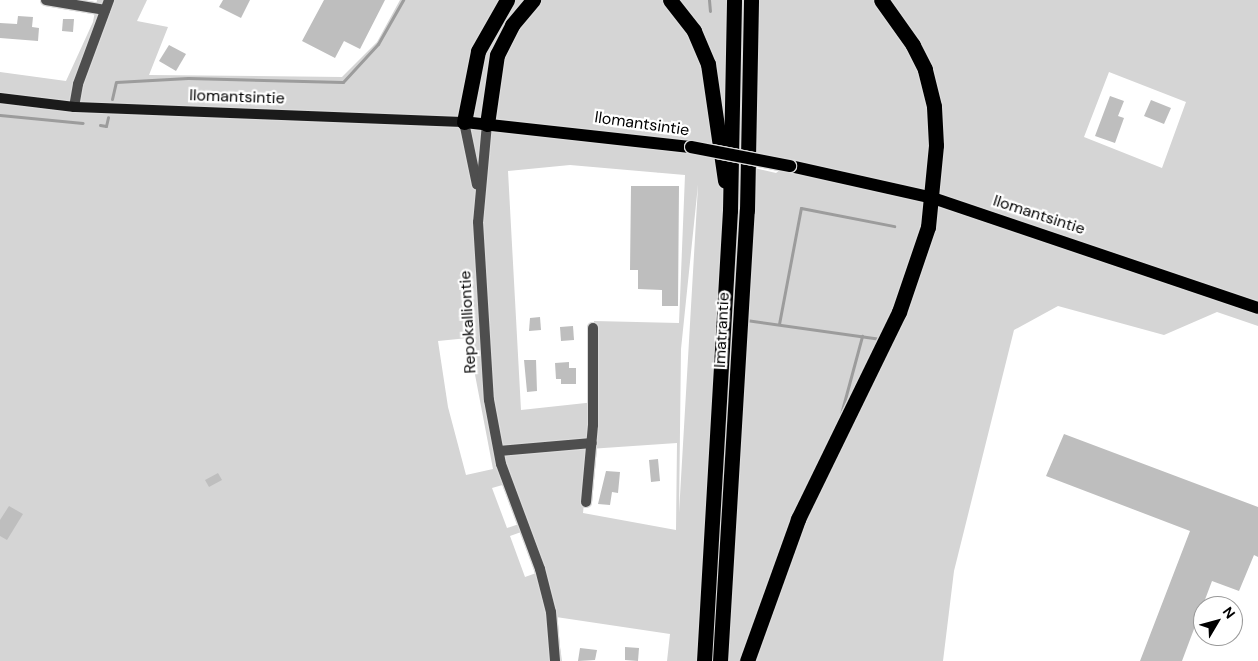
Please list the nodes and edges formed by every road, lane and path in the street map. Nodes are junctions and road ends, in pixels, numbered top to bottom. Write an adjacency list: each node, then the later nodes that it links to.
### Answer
1 (46, 0): 9 (street)
2 (110, 0): 9 (street)
3 (507, 0): 12 (highway)
4 (533, 0): 13 (highway)
5 (670, 0): 16 (highway)
6 (734, 0): 16 (highway, Imatrantie)
7 (751, 0): 24 (highway, Imatrantie)
8 (880, 0): 15 (highway)
9 (105, 10): 11 (street)
10 (0, 98): 11 (main road, Ilomantsintie)
11 (74, 107): 12 (main road, Ilomantsintie)
12 (464, 122): 13 (main road, Ilomantsintie); 14 (street, Repokalliontie)
13 (487, 124): 14 (street, Repokalliontie); 15 (main road, Ilomantsintie, bridge)
14 (478, 190): 20 (street, Repokalliontie)
15 (933, 198): 17 (main road, Ilomantsintie); 25 (highway)
16 (730, 210): 23 (highway, Imatrantie)
17 (1258, 308)
18 (592, 328): 19 (street)
19 (592, 443): 20 (street); 21 (street)
20 (499, 451): 22 (street, Repokalliontie)
21 (586, 502)
22 (555, 661)
23 (704, 661)
24 (720, 661)
25 (747, 661)

